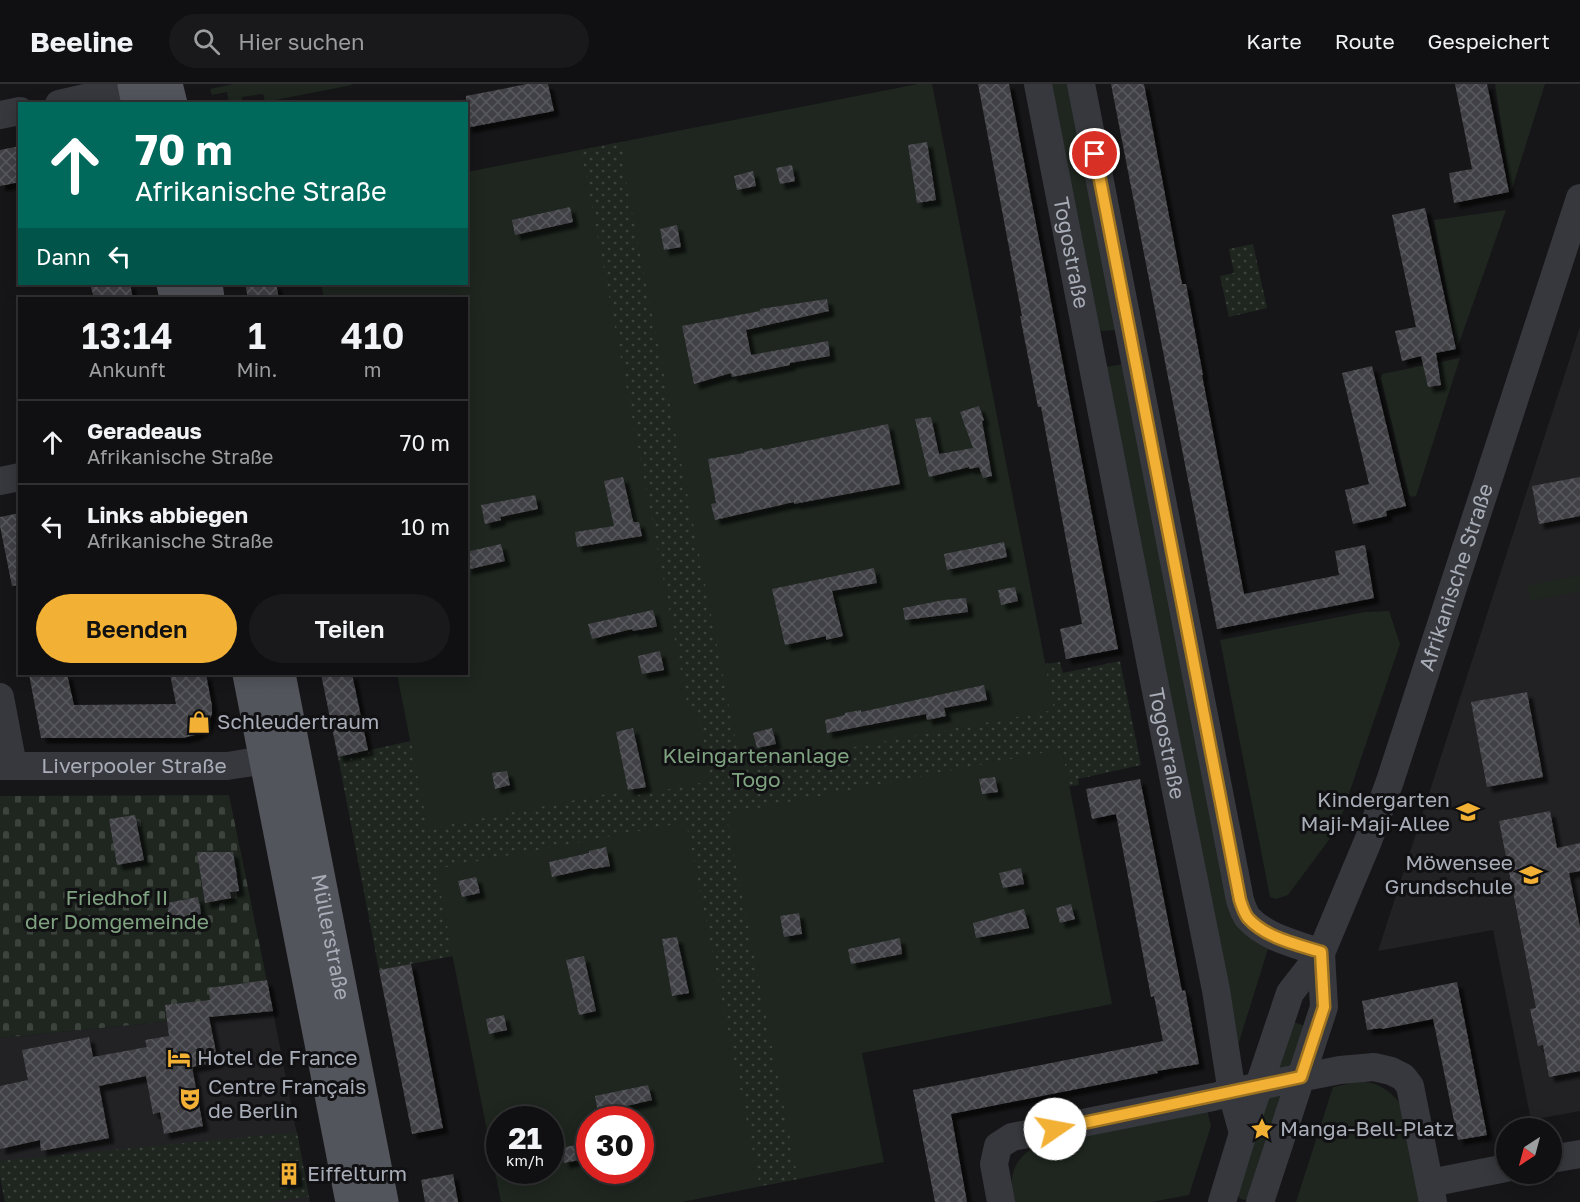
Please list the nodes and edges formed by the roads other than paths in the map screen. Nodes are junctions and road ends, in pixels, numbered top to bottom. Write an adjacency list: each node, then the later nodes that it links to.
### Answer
1 (1038, 84): 10 (street, Togostraße)
2 (1081, 84): 9 (street, Togostraße)
3 (143, 88): 4 (street); 5 (main road)
4 (70, 102)
5 (168, 102)
6 (18, 111): 7 (street)
7 (0, 115)
8 (1580, 198): 18 (street, Afrikanische Straße)
9 (1132, 346): 10 (street); 18 (street, Togostraße)
10 (1090, 353): 20 (street, Togostraße)
11 (18, 477): 12 (street)
12 (0, 481)
13 (249, 675): 16 (main road, Müllerstraße)
14 (279, 675): 26 (main road, Müllerstraße)
15 (0, 697): 17 (street)
16 (266, 760): 17 (street, Liverpooler Straße); 25 (main road, Müllerstraße)
17 (6, 766)
18 (1321, 952): 19 (street, Afrikanische Straße); 20 (street, Afrikanische Straße)
19 (1301, 1077): 20 (street); 24 (street); 29 (street, Afrikanische Straße)
20 (1246, 1089): 27 (street); 28 (street, Afrikanische Straße)
21 (1580, 1154): 22 (street)
22 (1562, 1157)
23 (1496, 1171): 24 (street)
24 (1432, 1192)
25 (352, 1202)
26 (382, 1202)
27 (1001, 1202)
28 (1222, 1202)
29 (1260, 1202)

